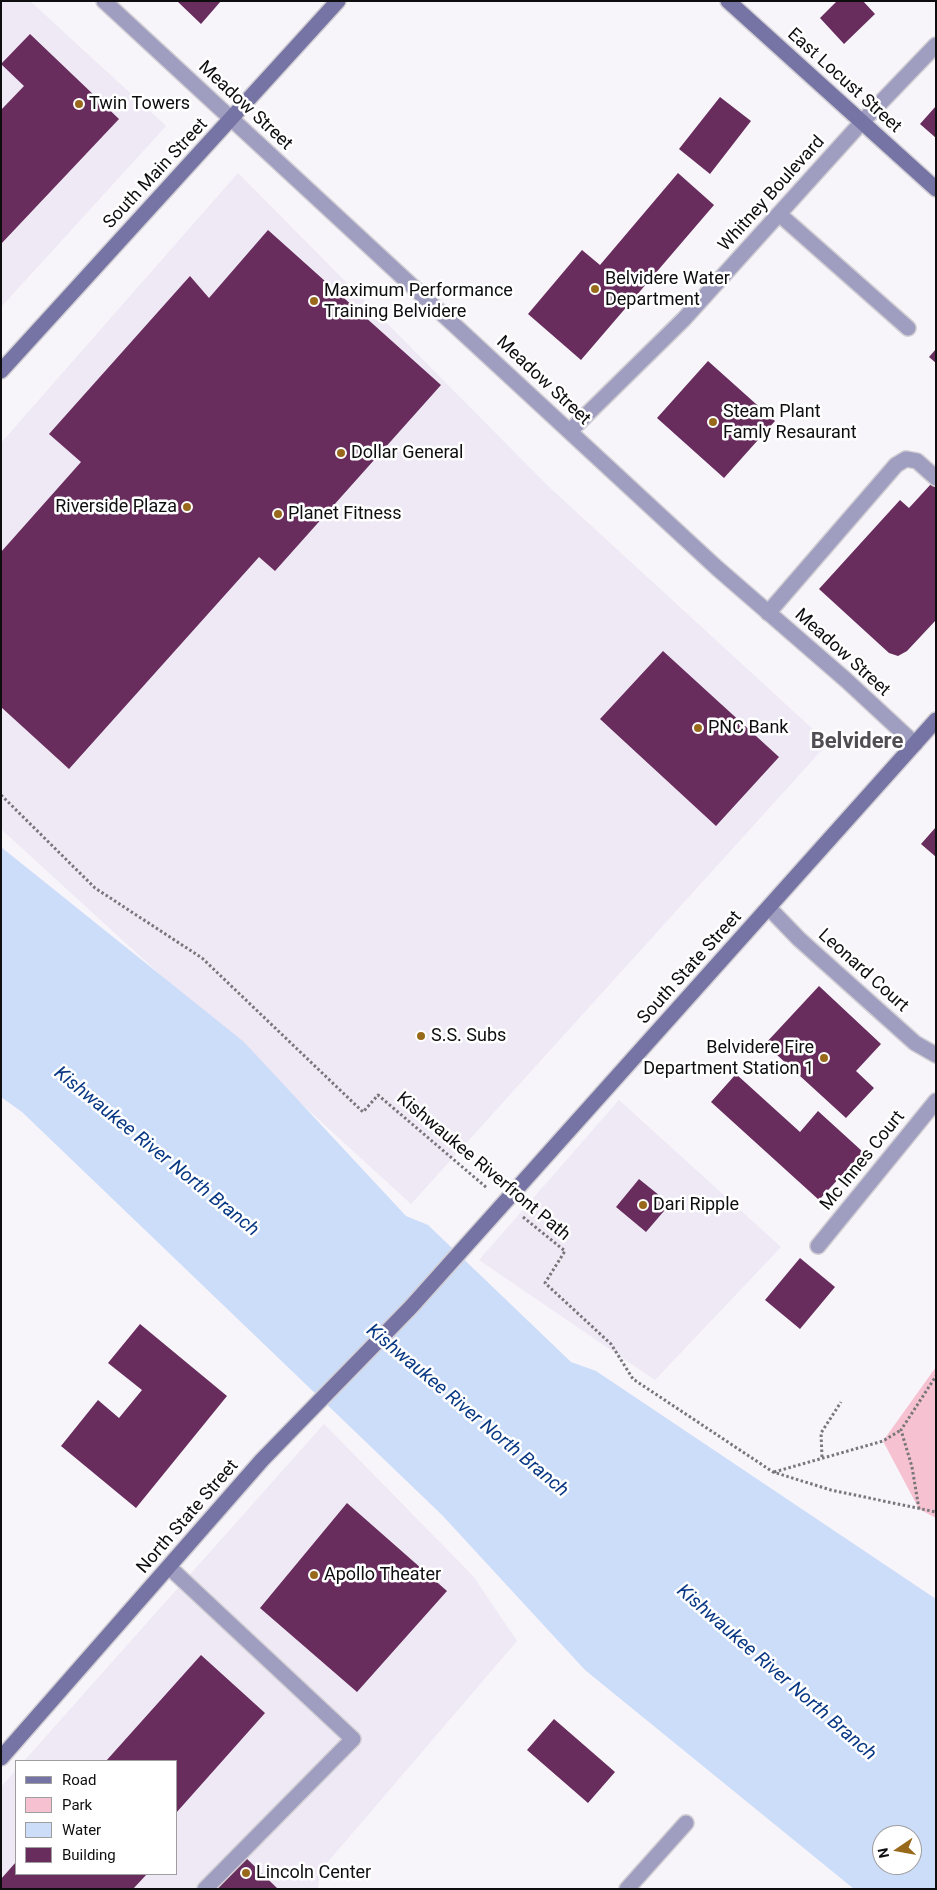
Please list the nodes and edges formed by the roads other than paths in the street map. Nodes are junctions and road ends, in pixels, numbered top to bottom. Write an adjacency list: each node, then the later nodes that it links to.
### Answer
1 (104, 1): 5 (street, Meadow Street)
2 (338, 1): 5 (main road, South Main Street)
3 (728, 1): 6 (main road, East Locust Street)
4 (936, 45): 6 (street, Whitney Boulevard)
5 (232, 119): 10 (main road, South Main Street); 11 (street, Meadow Street)
6 (862, 122): 7 (main road, East Locust Street); 8 (street, Whitney Boulevard)
7 (936, 189)
8 (779, 214): 9 (street); 11 (street, Whitney Boulevard)
9 (908, 328)
10 (1, 370)
11 (570, 431): 13 (street, Meadow Street)
12 (936, 478): 13 (street)
13 (768, 613): 15 (street, Meadow Street)
14 (936, 720): 15 (main road, South State Street)
15 (915, 744): 16 (main road, South State Street)
16 (769, 908): 17 (street, Leonard Court); 20 (main road, South State Street)
17 (936, 1055)
18 (936, 1101): 19 (street, Mc Innes Court)
19 (818, 1246)
20 (411, 1307): 21 (main road, North State Street)
21 (169, 1567): 22 (main road, North State Street); 24 (street)
22 (1, 1758)
23 (686, 1823): 25 (street)
24 (205, 1889)
25 (627, 1889)

